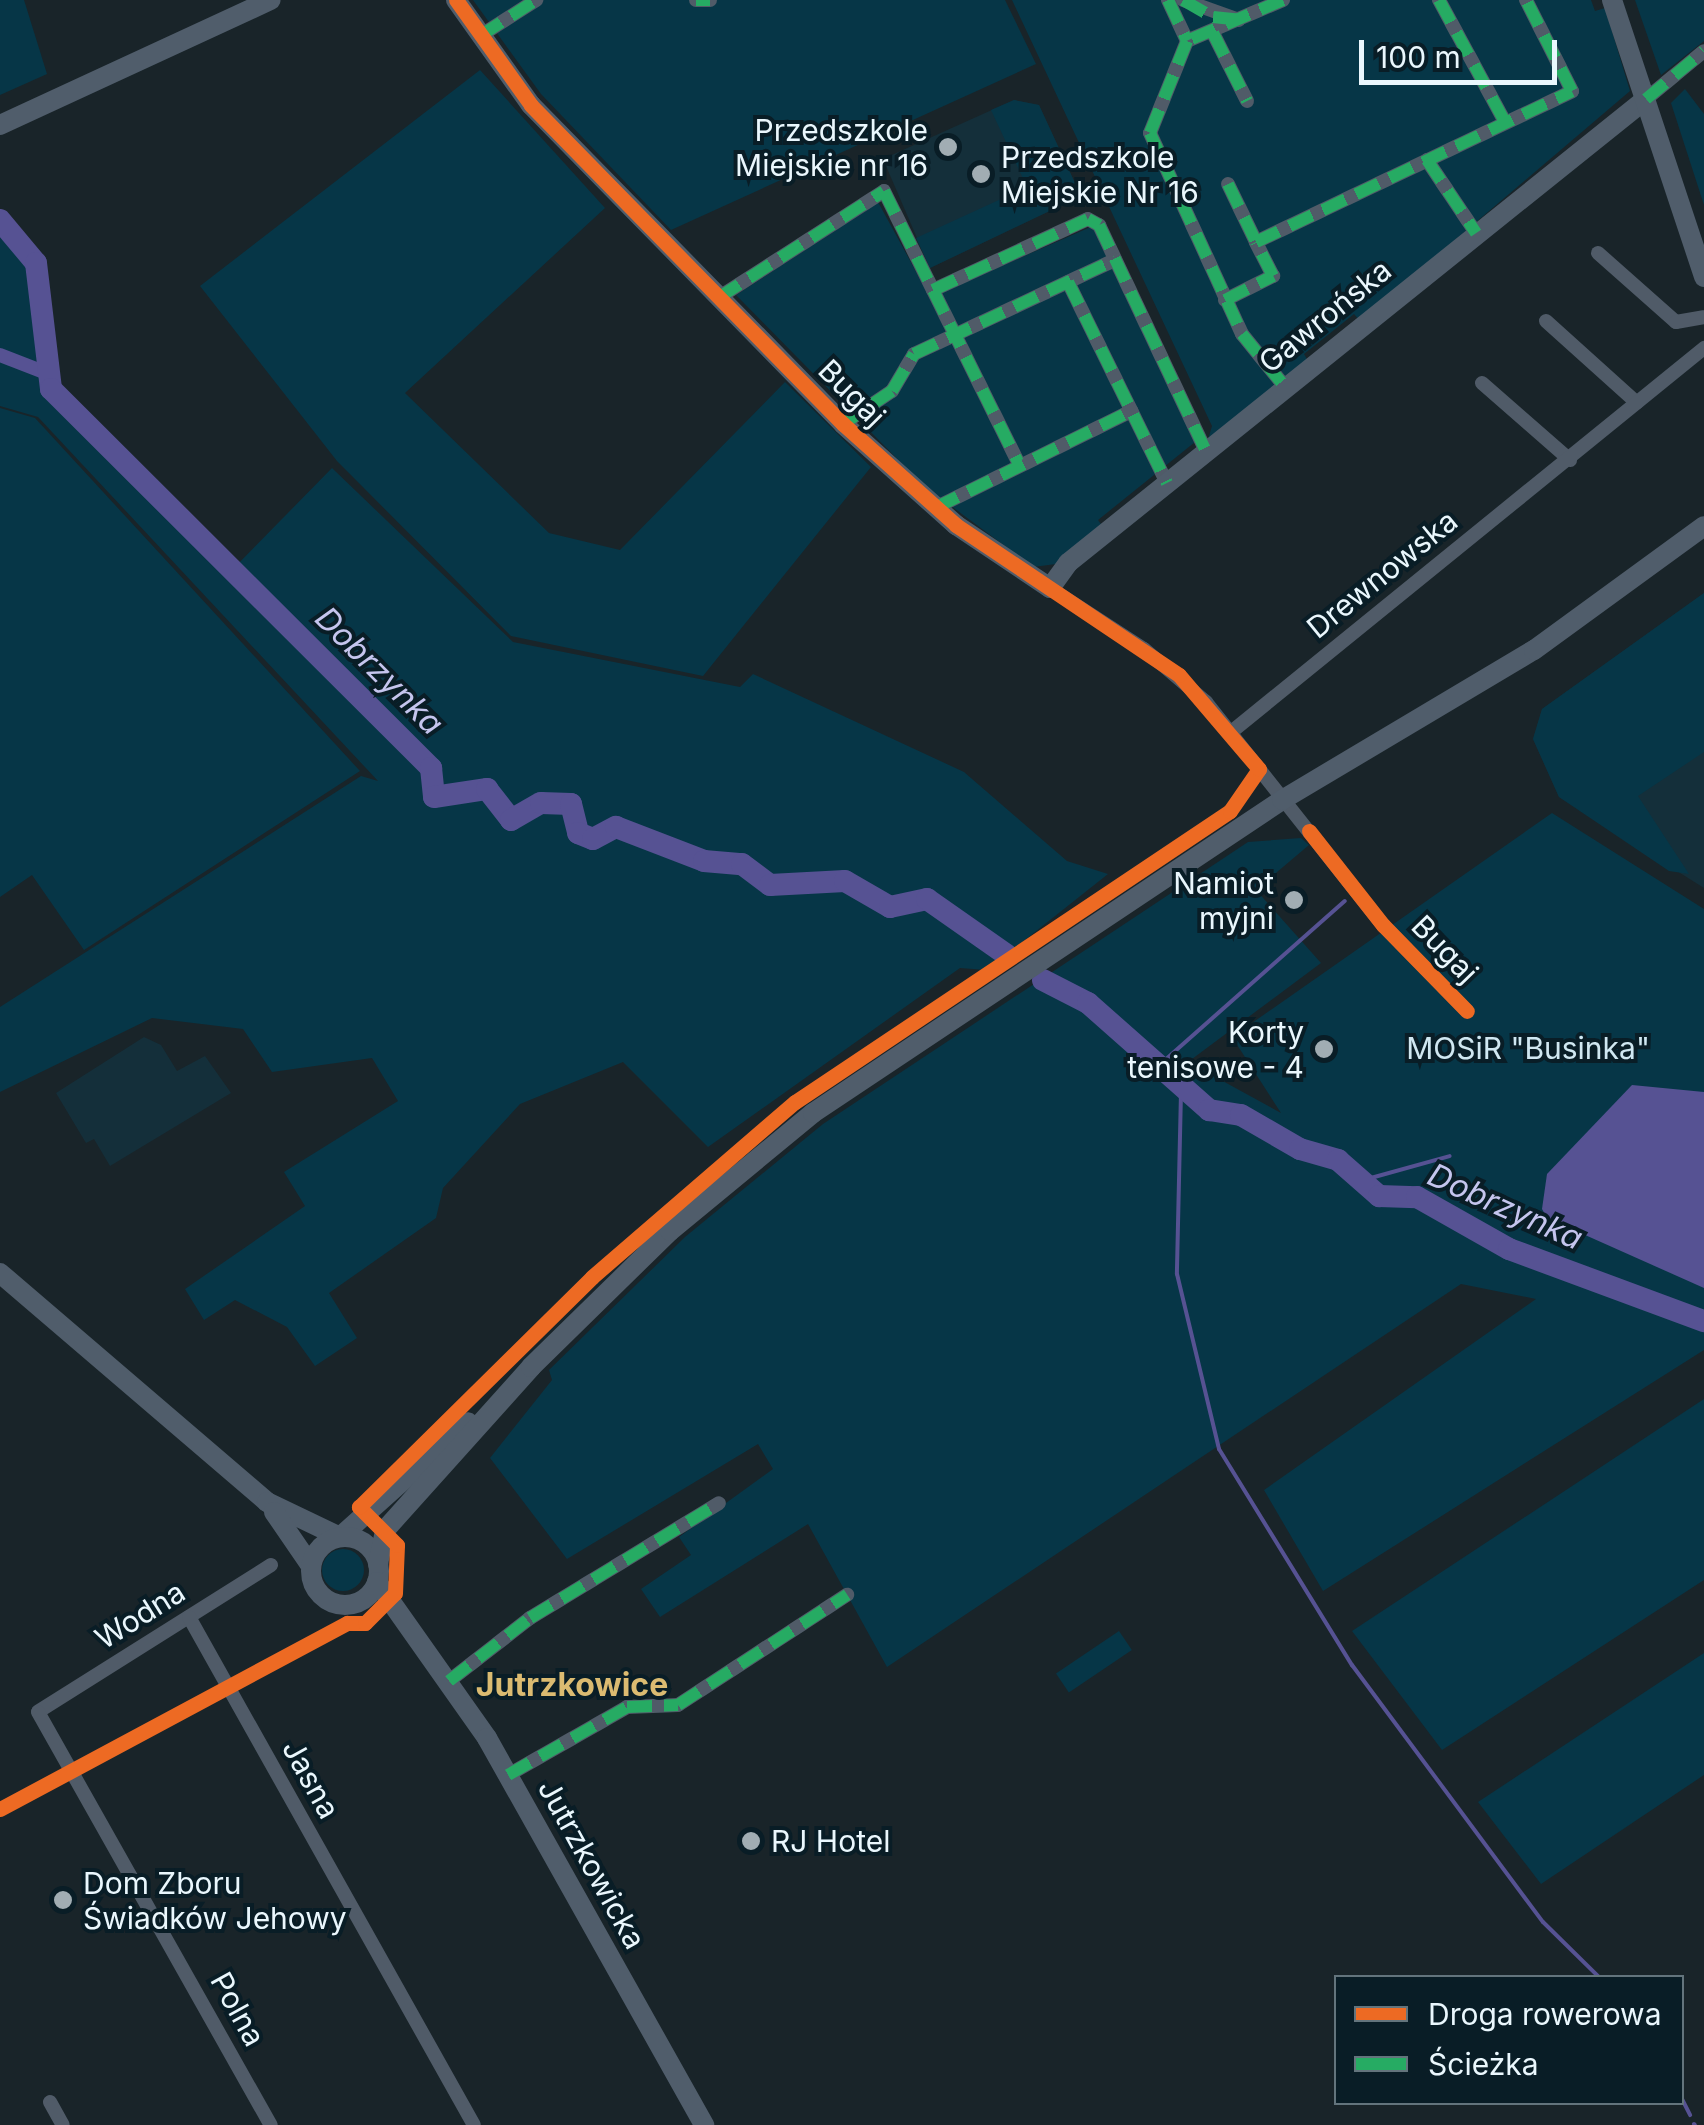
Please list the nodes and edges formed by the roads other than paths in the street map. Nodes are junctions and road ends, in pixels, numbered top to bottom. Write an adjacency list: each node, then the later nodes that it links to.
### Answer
1 (271, 0): 20 (street)
2 (456, 0): 14 (street, Bugaj)
3 (536, 0): 14 (street)
4 (696, 0): 5 (street)
5 (710, 0)
6 (1168, 0): 15 (street)
7 (1183, 0): 12 (street)
8 (1283, 0): 12 (street)
9 (1438, 0): 19 (street)
10 (1526, 0): 19 (street)
11 (1612, 0): 17 (street)
12 (1244, 18): 13 (street)
13 (1213, 34): 15 (street); 18 (street)
14 (480, 36): 30 (street, Bugaj)
15 (1186, 40): 31 (street)
16 (1704, 51): 17 (street)
17 (1646, 98): 23 (street, Gawrońska); 27 (street)
18 (1248, 101)
19 (1505, 122): 21 (street)
20 (0, 125)
21 (1427, 160): 23 (street); 24 (street)
22 (1228, 184): 24 (street)
23 (1476, 234): 37 (street, Gawrońska)
24 (1256, 242): 31 (street)
25 (1598, 253): 32 (street)
26 (1115, 260): 28 (street); 29 (street); 41 (street)
27 (1704, 277)
28 (1068, 282): 34 (street); 39 (street)
29 (933, 290): 30 (street); 34 (street)
30 (718, 298): 40 (street, Bugaj)
31 (1225, 300): 37 (street)
32 (1704, 317)
33 (1546, 321): 38 (street)
34 (955, 334): 40 (street); 43 (street)
35 (1704, 348): 38 (street, Drewnowska)
36 (1482, 382): 42 (street)
37 (1286, 387): 41 (street, Gawrońska)
38 (1637, 404): 42 (street, Drewnowska)
39 (1131, 411): 43 (street); 44 (street)
40 (843, 424): 45 (street, Bugaj)
41 (1206, 451): 44 (street, Gawrońska)
42 (1570, 460): 48 (street, Drewnowska)
43 (1018, 462): 45 (street)
44 (1167, 483): 47 (street, Gawrońska)
45 (935, 508): 47 (street, Bugaj)
46 (1704, 526): 49 (street)
47 (1050, 588): 48 (street, Bugaj)
48 (1230, 733): 49 (street, Bugaj)
49 (1282, 800): 50 (street, Bugaj); 52 (street)
50 (1467, 1011)
51 (0, 1273): 53 (street)
52 (523, 1376): 55 (street); 58 (street)
53 (267, 1502): 55 (street); 57 (street)
54 (719, 1503): 63 (street)
55 (340, 1537): 57 (street); 58 (street)
56 (271, 1565): 61 (street, Wodna)
57 (311, 1566): 60 (street)
58 (378, 1573): 60 (street); 62 (street, Jutrzkowicka)
59 (847, 1594): 65 (street)
60 (358, 1602): 62 (street, Jutrzkowicka)
61 (189, 1617): 64 (street, Wodna); 69 (street, Jasna)
62 (414, 1640): 63 (street, Jutrzkowicka)
63 (449, 1681): 65 (street, Jutrzkowicka)
64 (38, 1712): 68 (street, Polna)
65 (508, 1774): 70 (street, Jutrzkowicka)
66 (50, 2102): 67 (street)
67 (63, 2125)
68 (271, 2125)
69 (474, 2125)
70 (704, 2125)

